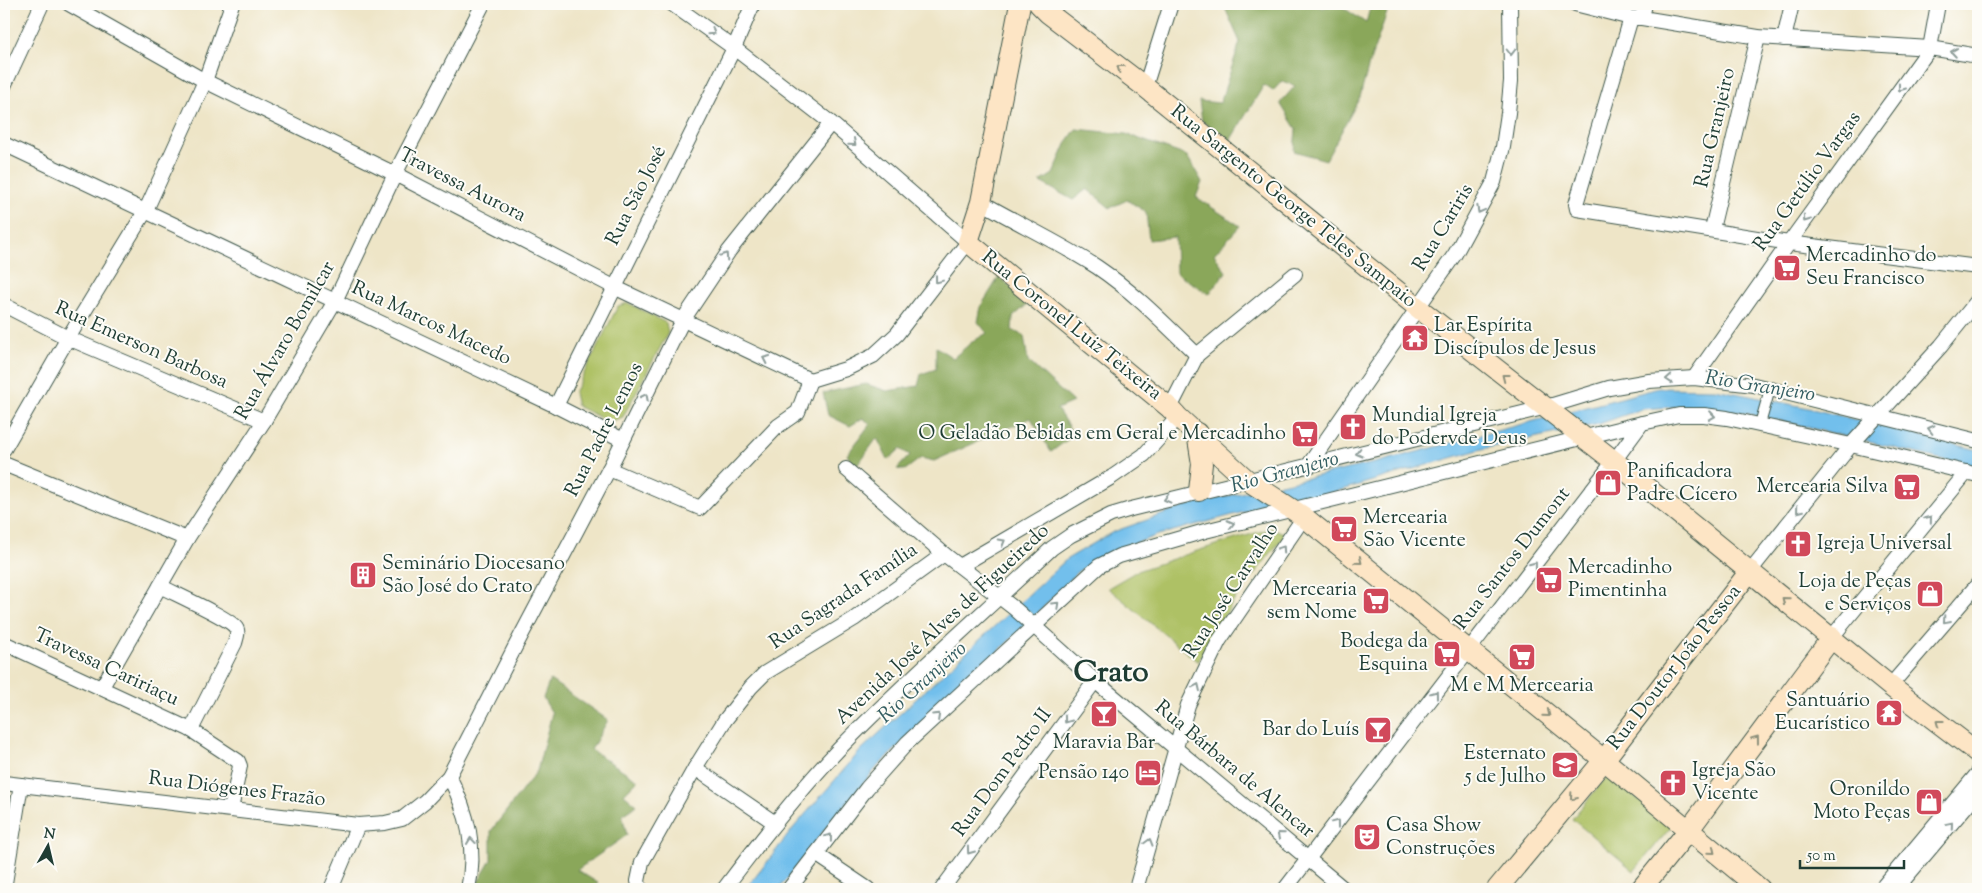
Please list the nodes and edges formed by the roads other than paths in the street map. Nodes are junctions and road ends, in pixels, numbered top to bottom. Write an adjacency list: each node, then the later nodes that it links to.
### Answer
1 (42, 4): 22 (street)
2 (69, 4): 21 (street, Travessa Aurora)
3 (232, 4): 21 (street)
4 (483, 4): 26 (street, Rua Álvaro Bomilcar)
5 (672, 4): 18 (street, Rua Coronel Luiz Teixeira, one-way to 18)
6 (753, 4): 18 (street, Rua São José)
7 (1020, 4): 27 (main road)
8 (1171, 4): 23 (street)
9 (1510, 4): 38 (street, Rua Cariris, one-way to 38)
10 (1575, 4): 15 (street)
11 (1645, 4): 15 (street)
12 (1792, 4): 17 (street)
13 (1938, 4): 19 (street, Rua Getúlio Vargas)
14 (1041, 6): 23 (main road, Rua Sargento George Teles Sampaio, one-way to 14)
15 (1636, 18): 16 (street); 29 (street)
16 (1758, 36): 17 (street); 29 (street, Rua Granjeiro)
17 (1784, 39): 19 (street)
18 (734, 48): 24 (street, Rua Coronel Luiz Teixeira); 34 (street, Rua São José)
19 (1930, 48): 20 (street, one-way to 19); 31 (street, Rua Getúlio Vargas, one-way to 31)
20 (1978, 56)
21 (205, 81): 26 (street, Travessa Aurora); 28 (street)
22 (4, 86)
23 (1145, 87): 38 (main road, Rua Sargento George Teles Sampaio)
24 (831, 123): 30 (street, Rua Coronel Luiz Teixeira, one-way to 30); 39 (street, Rua Padre Lemos, one-way to 24)
25 (4, 144): 28 (street, Rua Marcos Macedo)
26 (395, 174): 34 (street, Travessa Aurora); 36 (street, Rua Álvaro Bomilcar)
27 (981, 202): 30 (main road); 41 (street)
28 (146, 210): 36 (street, Rua Marcos Macedo); 40 (street)
29 (1712, 229): 31 (street)
30 (968, 242): 43 (street, one-way to 43); 47 (main road, Rua Coronel Luiz Teixeira)
31 (1789, 243): 32 (street); 42 (street, Rua Getúlio Vargas)
32 (1978, 267)
33 (1295, 274): 41 (street)
34 (614, 287): 39 (street, Travessa Aurora); 45 (street, Rua São José)
35 (1978, 300): 48 (street, Rua Doutor João Pessoa)
36 (335, 301): 45 (street, Rua Marcos Macedo); 49 (street, Rua Álvaro Bomilcar)
37 (4, 305): 40 (street, Rua Emerson Barbosa)
38 (1417, 308): 46 (main road, Rua Sargento George Teles Sampaio, one-way to 38); 60 (street, Rua Cariris)
39 (684, 320): 43 (street, Travessa Aurora, one-way to 39); 54 (street, Rua Padre Lemos, one-way to 39)
40 (68, 338): 49 (street, Rua Emerson Barbosa); 57 (street)
41 (1197, 355): 47 (street)
42 (1694, 378): 44 (street, Avenida José Alves de Figueiredo); 46 (street, Avenida José Alves de Figueiredo, one-way to 46)
43 (810, 380): 61 (street)
44 (1769, 392): 48 (street, Avenida José Alves de Figueiredo); 51 (street)
45 (556, 406): 54 (street, Rua Marcos Macedo)
46 (1543, 408): 53 (main road, Rua Sargento George Teles Sampaio); 60 (street, Avenida José Alves de Figueiredo, one-way to 60)
47 (1174, 412): 52 (main road, Rua Coronel Luiz Teixeira); 69 (street, one-way to 47)
48 (1875, 418): 55 (street, Avenida José Alves de Figueiredo, one-way to 48); 56 (street, Rua Doutor João Pessoa)
49 (264, 421): 67 (street, Rua Álvaro Bomilcar)
50 (1642, 422): 51 (street, one-way to 51); 53 (street); 58 (street, Rua Santos Dumont)
51 (1761, 422): 56 (street)
52 (1196, 433): 64 (main road, Rua Coronel Luiz Teixeira); 65 (main road)
53 (1580, 436): 58 (main road, Rua Sargento George Teles Sampaio); 66 (street)
54 (623, 440): 61 (street, Rua Padre Lemos)
55 (1978, 441)
56 (1853, 443): 63 (street); 70 (street, Rua Doutor João Pessoa, one-way to 70)
57 (4, 449)
58 (1614, 461): 70 (main road, Rua Sargento George Teles Sampaio); 77 (street, Rua Santos Dumont, one-way to 58)
59 (4, 464): 67 (street)
60 (1308, 466): 64 (street, Avenida José Alves de Figueiredo)
61 (609, 469): 87 (street, Rua Padre Lemos)
62 (846, 469): 68 (street)
63 (1973, 474): 75 (street, one-way to 63)
64 (1247, 480): 65 (street, Avenida José Alves de Figueiredo); 66 (main road, Rua Coronel Luiz Teixeira)
65 (1199, 491): 73 (street, Avenida José Alves de Figueiredo, one-way to 73)
66 (1299, 513): 74 (street, one-way to 66); 77 (main road, Rua Coronel Luiz Teixeira, one-way to 77); 82 (street, Rua José Carvalho, one-way to 66)
67 (187, 540): 72 (street, Rua Álvaro Bomilcar)
68 (944, 554): 69 (street, Rua Sagrada Família); 85 (street, Rua Sagrada Família)
69 (960, 566): 73 (street, Rua Bárbara de Alencar)
70 (1750, 571): 75 (main road, Rua Sargento George Teles Sampaio, one-way to 70); 84 (main road, Rua Doutor João Pessoa)
71 (1978, 584): 79 (street, one-way to 79)
72 (160, 586): 80 (street, Rua Álvaro Bomilcar); 81 (street)
73 (1000, 597): 74 (street, Rua Bárbara de Alencar); 92 (street, Avenida José Alves de Figueiredo)
74 (1034, 626): 78 (street, Rua Bárbara de Alencar); 95 (street, one-way to 74)
75 (1832, 638): 79 (main road, Rua Sargento George Teles Sampaio); 94 (main road, one-way to 75)
76 (4, 642): 80 (street, Travessa Caririaçu)
77 (1468, 650): 84 (main road, Rua Coronel Luiz Teixeira, one-way to 84); 96 (street, Rua Santos Dumont, one-way to 77)
78 (1095, 681): 82 (street, Rua Bárbara de Alencar); 105 (street, Rua Dom Pedro II, one-way to 105)
79 (1890, 686): 83 (main road, Rua Sargento George Teles Sampaio, one-way to 79)
80 (102, 687): 81 (street, Travessa Caririaçu)
81 (191, 730): 91 (street, Travessa Caririaçu)
82 (1176, 748): 96 (street, Rua Bárbara de Alencar, one-way to 82); 106 (street, Rua José Carvalho, one-way to 82)
83 (1978, 753)
84 (1604, 760): 94 (main road, Rua Coronel Luiz Teixeira); 109 (main road, Rua Doutor João Pessoa, one-way to 109)
85 (695, 768): 92 (street); 101 (street, Rua Sagrada Família)
86 (1978, 773): 97 (street)
87 (449, 776): 93 (street, Rua Diógenes Frazão); 100 (street, one-way to 87)
88 (4, 783): 89 (street, Rua Diógenes Frazão)
89 (21, 785): 91 (street, Rua Diógenes Frazão); 98 (street)
90 (1978, 792): 97 (street, one-way to 90)
91 (231, 809): 93 (street, Rua Diógenes Frazão)
92 (775, 823): 102 (street, Avenida José Alves de Figueiredo)
93 (358, 825): 99 (street)
94 (1688, 831): 110 (main road); 111 (main road, Rua Coronel Luiz Teixeira, one-way to 111)
95 (816, 854): 103 (street); 104 (street)
96 (1308, 859): 107 (street, Rua Santos Dumont); 108 (street, Rua Bárbara de Alencar)
97 (1896, 883): 112 (street)
98 (4, 889)
99 (331, 889)
100 (468, 889)
101 (640, 889)
102 (724, 889)
103 (789, 889)
104 (868, 889)
105 (942, 889)
106 (1136, 889)
107 (1285, 889)
108 (1344, 889)
109 (1497, 889)
110 (1641, 889)
111 (1760, 889)
112 (1881, 889)

